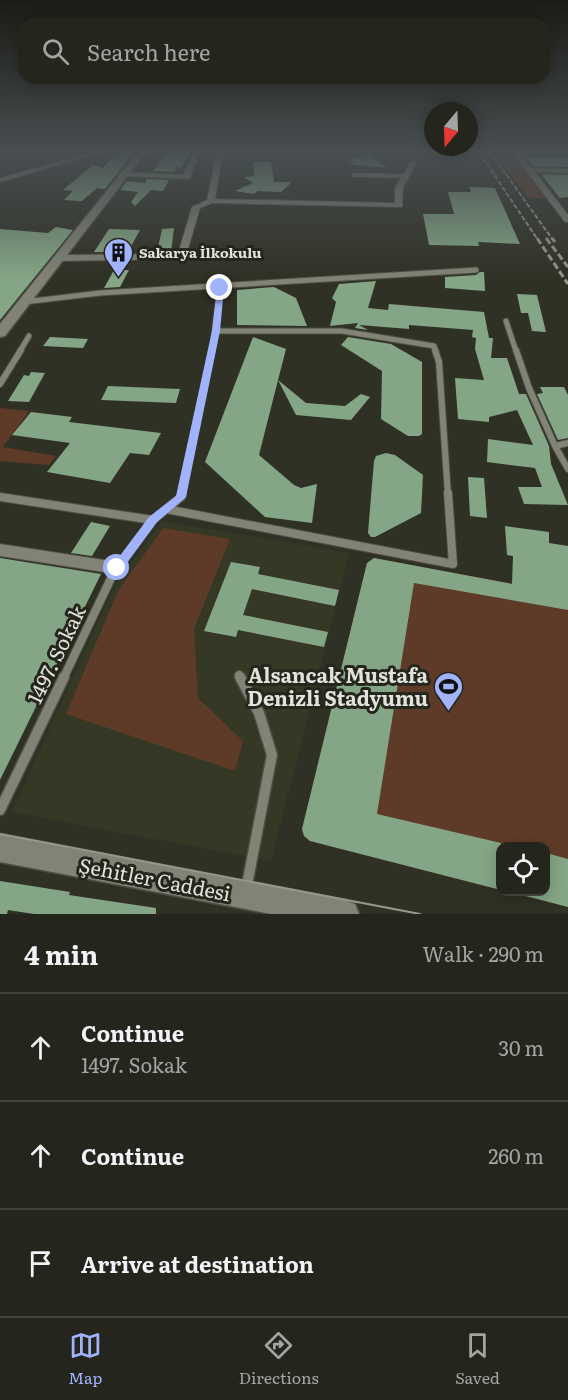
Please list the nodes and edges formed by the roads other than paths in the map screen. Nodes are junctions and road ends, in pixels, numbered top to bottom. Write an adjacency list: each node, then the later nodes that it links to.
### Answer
1 (107, 195): 9 (street)
2 (212, 195): 5 (street)
3 (399, 195): 5 (street)
4 (549, 195): 7 (street)
5 (211, 201): 9 (street)
6 (568, 202): 7 (street)
7 (556, 204): 8 (street)
8 (568, 220)
9 (58, 258): 12 (street)
10 (476, 270): 11 (lane)
11 (220, 288): 12 (lane); 14 (lane, 1497. Sokak)
12 (24, 302): 15 (street)
13 (506, 321): 19 (lane)
14 (216, 331): 22 (lane, 1497. Sokak); 22 (lane)
15 (0, 333)
16 (29, 336): 17 (lane)
17 (0, 384)
18 (568, 443): 19 (lane)
19 (555, 446): 20 (lane)
20 (568, 469)
21 (0, 498): 23 (lane)
22 (166, 509): 23 (lane, 1497. Sokak)
23 (153, 520): 25 (lane, 1497. Sokak)
24 (0, 550): 25 (street)
25 (117, 568): 27 (lane, 1497. Sokak)
26 (238, 675): 29 (lane)
27 (0, 810)
28 (0, 848): 29 (street, Şehitler Caddesi)
29 (245, 895): 30 (street, Şehitler Caddesi)
30 (303, 910): 31 (street, Şehitler Caddesi)
31 (345, 914)

